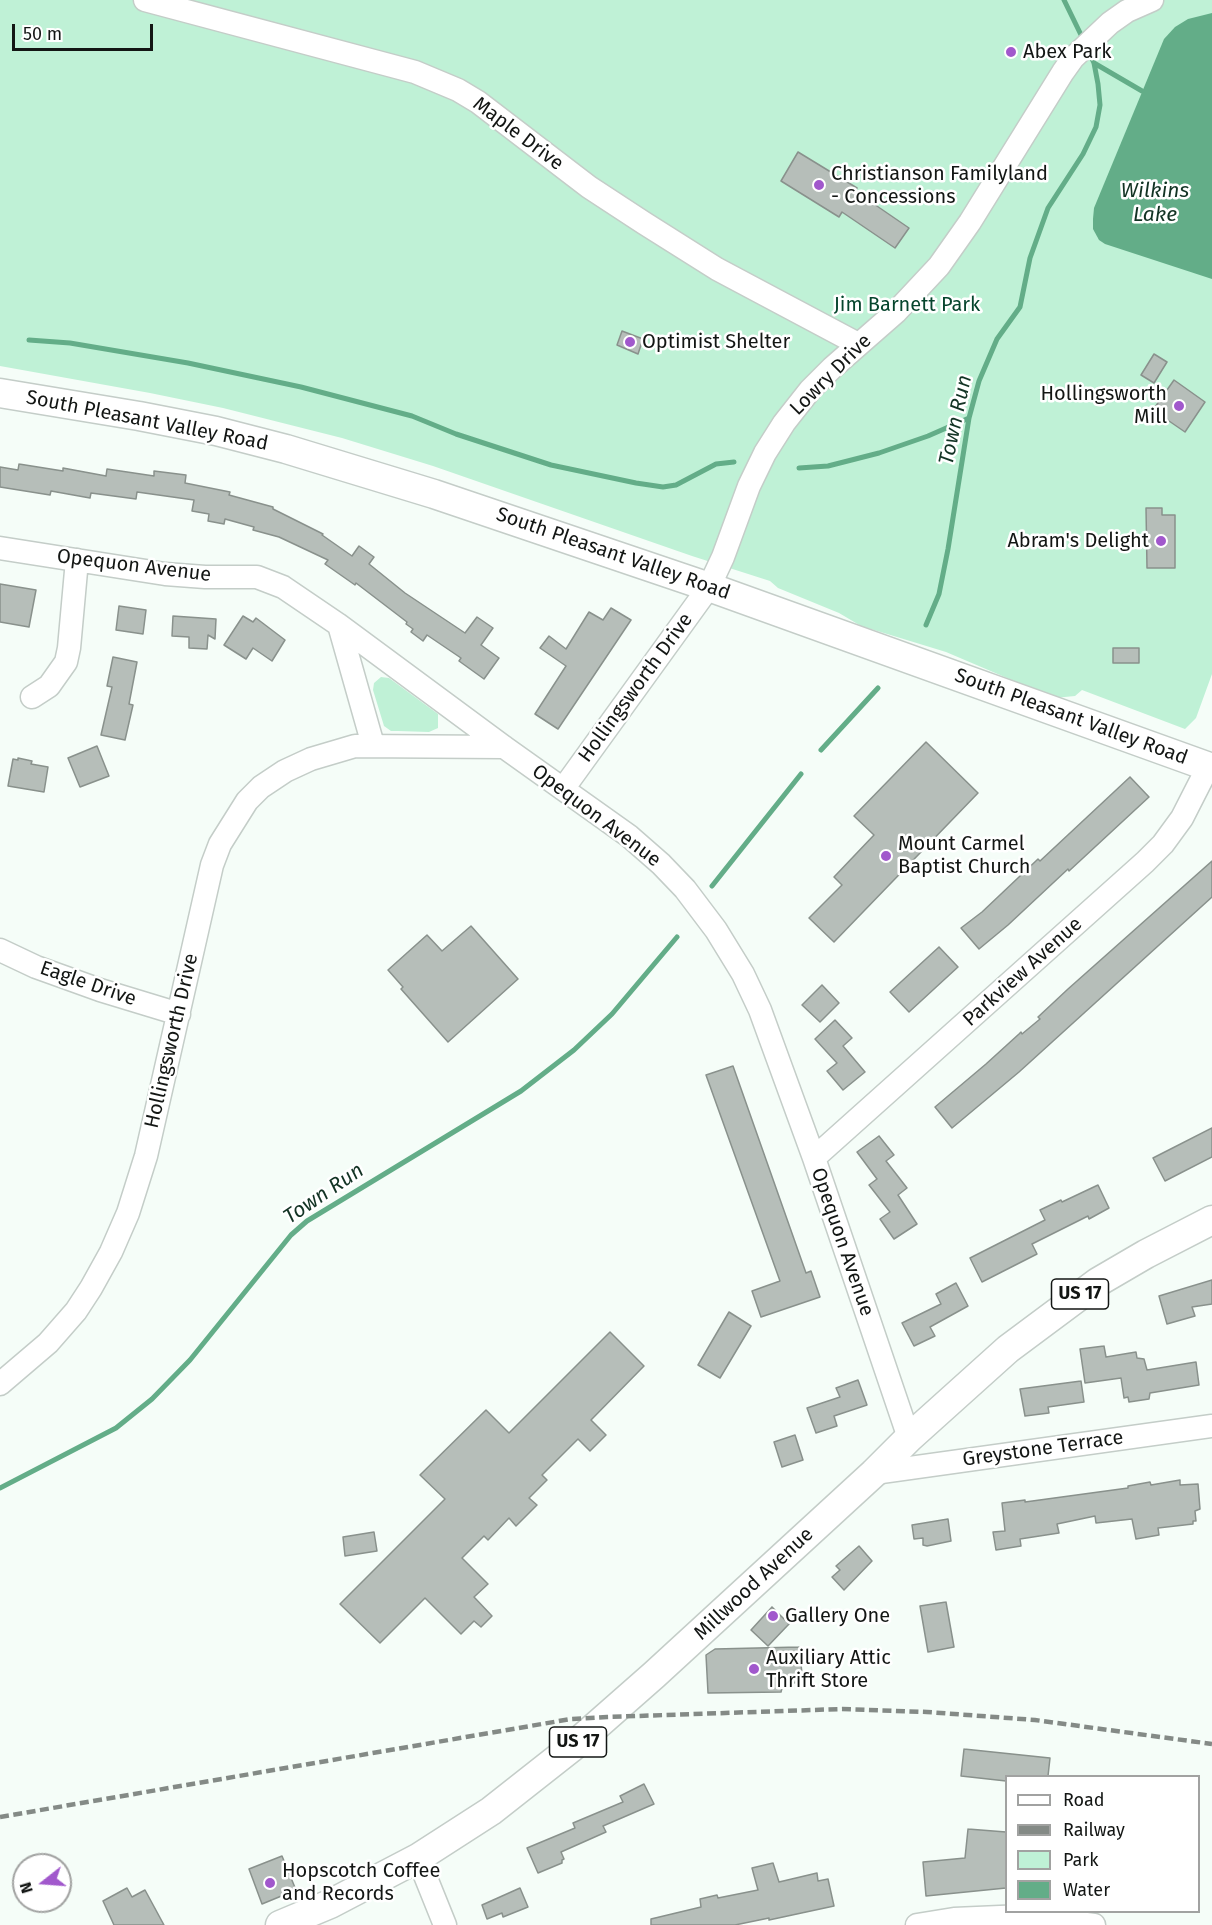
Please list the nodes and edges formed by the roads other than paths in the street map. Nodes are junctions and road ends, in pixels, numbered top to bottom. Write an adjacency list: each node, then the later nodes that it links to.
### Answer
1 (146, 0): 3 (street, Maple Drive)
2 (1152, 0): 3 (street, Lowry Drive)
3 (858, 344): 7 (street, Lowry Drive)
4 (0, 393): 7 (main road, South Pleasant Valley Road)
5 (0, 548): 6 (street, Opequon Avenue)
6 (77, 560): 8 (street, Opequon Avenue); 9 (street)
7 (709, 586): 12 (main road, South Pleasant Valley Road); 13 (street, Hollingsworth Drive)
8 (339, 625): 10 (street); 11 (street, Opequon Avenue)
9 (32, 697)
10 (373, 745): 11 (street, Hollingsworth Drive); 15 (street, Hollingsworth Drive)
11 (504, 747): 13 (street, Opequon Avenue)
12 (1210, 767): 16 (street, Parkview Avenue)
13 (563, 789): 16 (street, Opequon Avenue)
14 (1, 954): 15 (street, Eagle Drive)
15 (179, 1014): 18 (street, Hollingsworth Drive)
16 (814, 1158): 20 (street, Opequon Avenue)
17 (1212, 1220): 20 (main road, Millwood Avenue / US 17)
18 (0, 1384)
19 (1212, 1426): 21 (street, Greystone Terrace)
20 (909, 1438): 21 (main road, Millwood Avenue / US 17)
21 (874, 1473): 22 (main road, Millwood Avenue / US 17)
22 (418, 1858): 24 (main road, Millwood Avenue / US 17); 25 (street)
23 (1024, 1920): 26 (street); 27 (street)
24 (280, 1925)
25 (445, 1925)
26 (917, 1925)
27 (1094, 1925)

